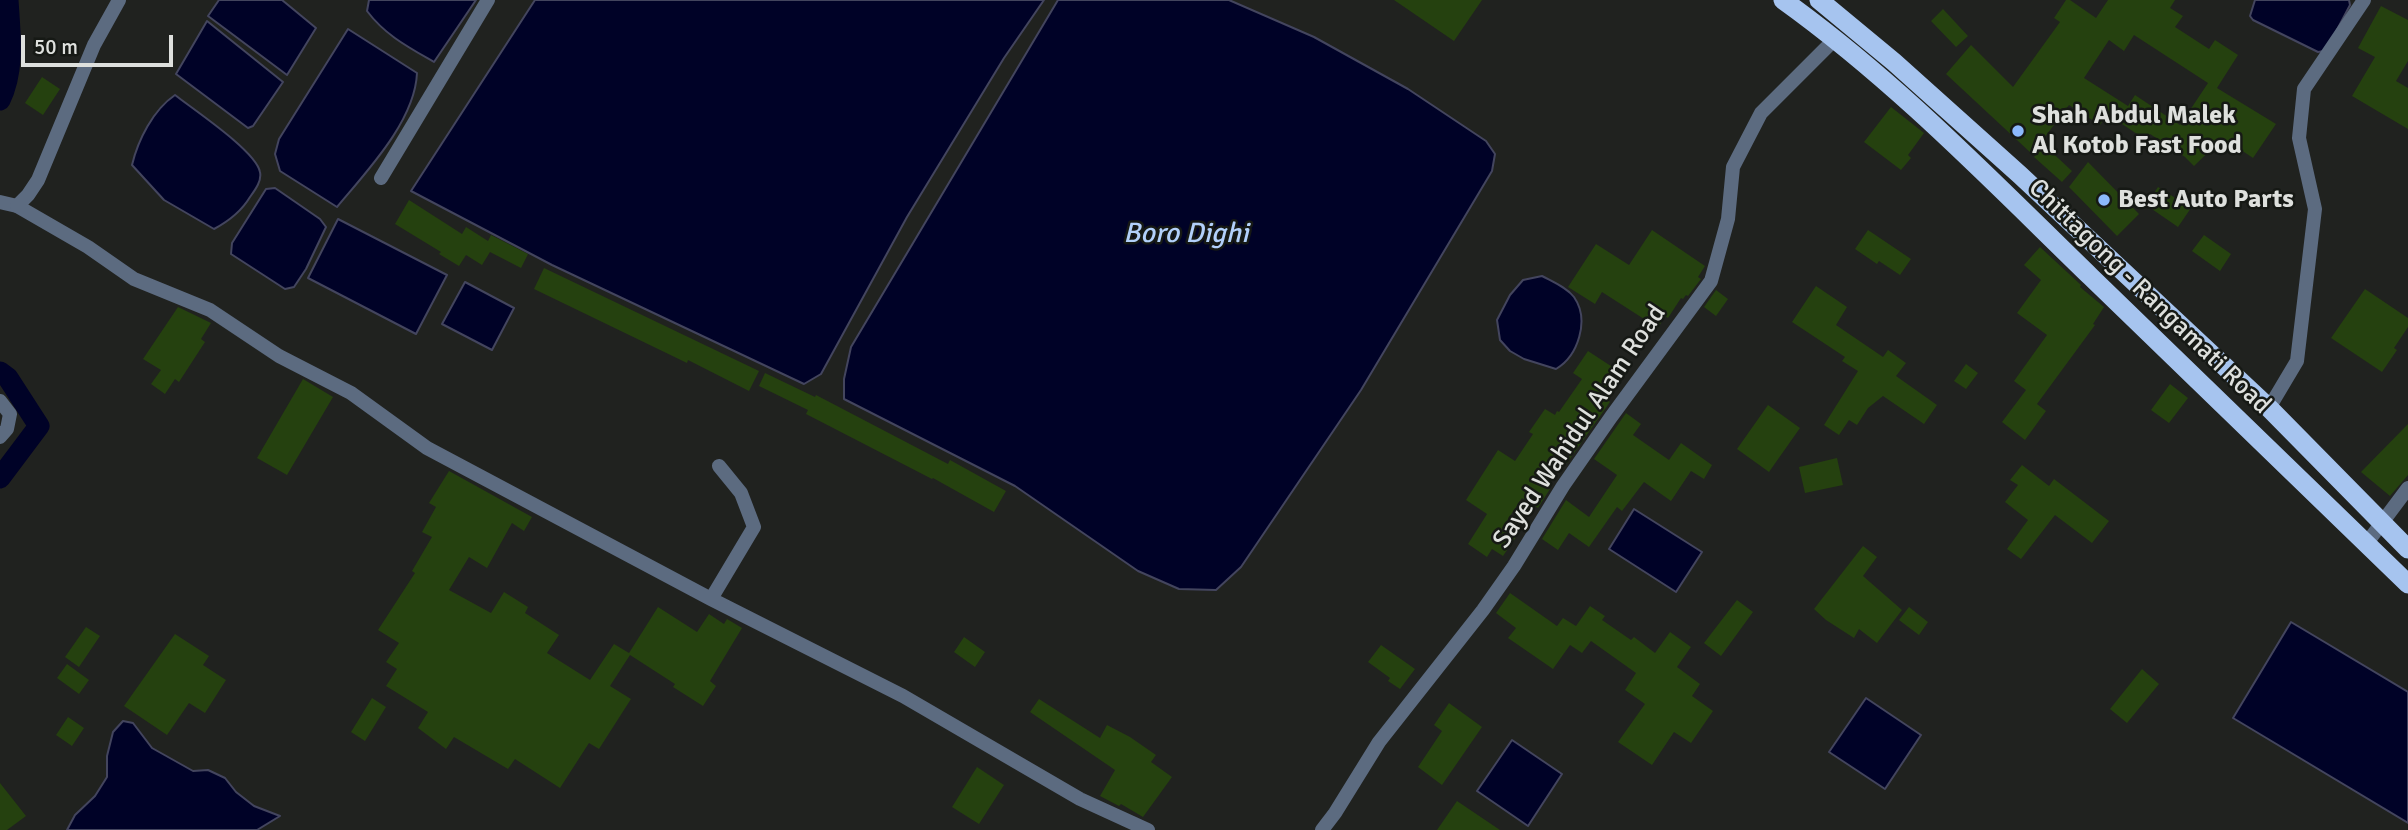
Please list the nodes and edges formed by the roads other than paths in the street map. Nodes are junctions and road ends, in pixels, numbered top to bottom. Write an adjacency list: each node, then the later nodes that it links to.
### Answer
1 (119, 0): 9 (street)
2 (488, 0): 7 (street)
3 (1783, 0): 6 (highway, Chittagong - Rangamati Road)
4 (1819, 0): 11 (highway, Chittagong - Rangamati Road)
5 (2364, 0): 11 (street)
6 (1836, 38): 16 (highway, Chittagong - Rangamati Road); 21 (street, Sayed Wahidul Alam Road)
7 (382, 178)
8 (0, 202): 9 (street)
9 (17, 206): 19 (street)
10 (0, 401): 12 (street)
11 (2269, 408): 15 (highway, Chittagong - Rangamati Road)
12 (0, 437)
13 (719, 466): 19 (street)
14 (2408, 488): 15 (street)
15 (2382, 525): 16 (street); 17 (highway, Chittagong - Rangamati Road)
16 (2367, 544): 18 (highway, Chittagong - Rangamati Road)
17 (2408, 549)
18 (2408, 584)
19 (711, 599): 20 (street)
20 (1148, 830)
21 (1322, 830)

